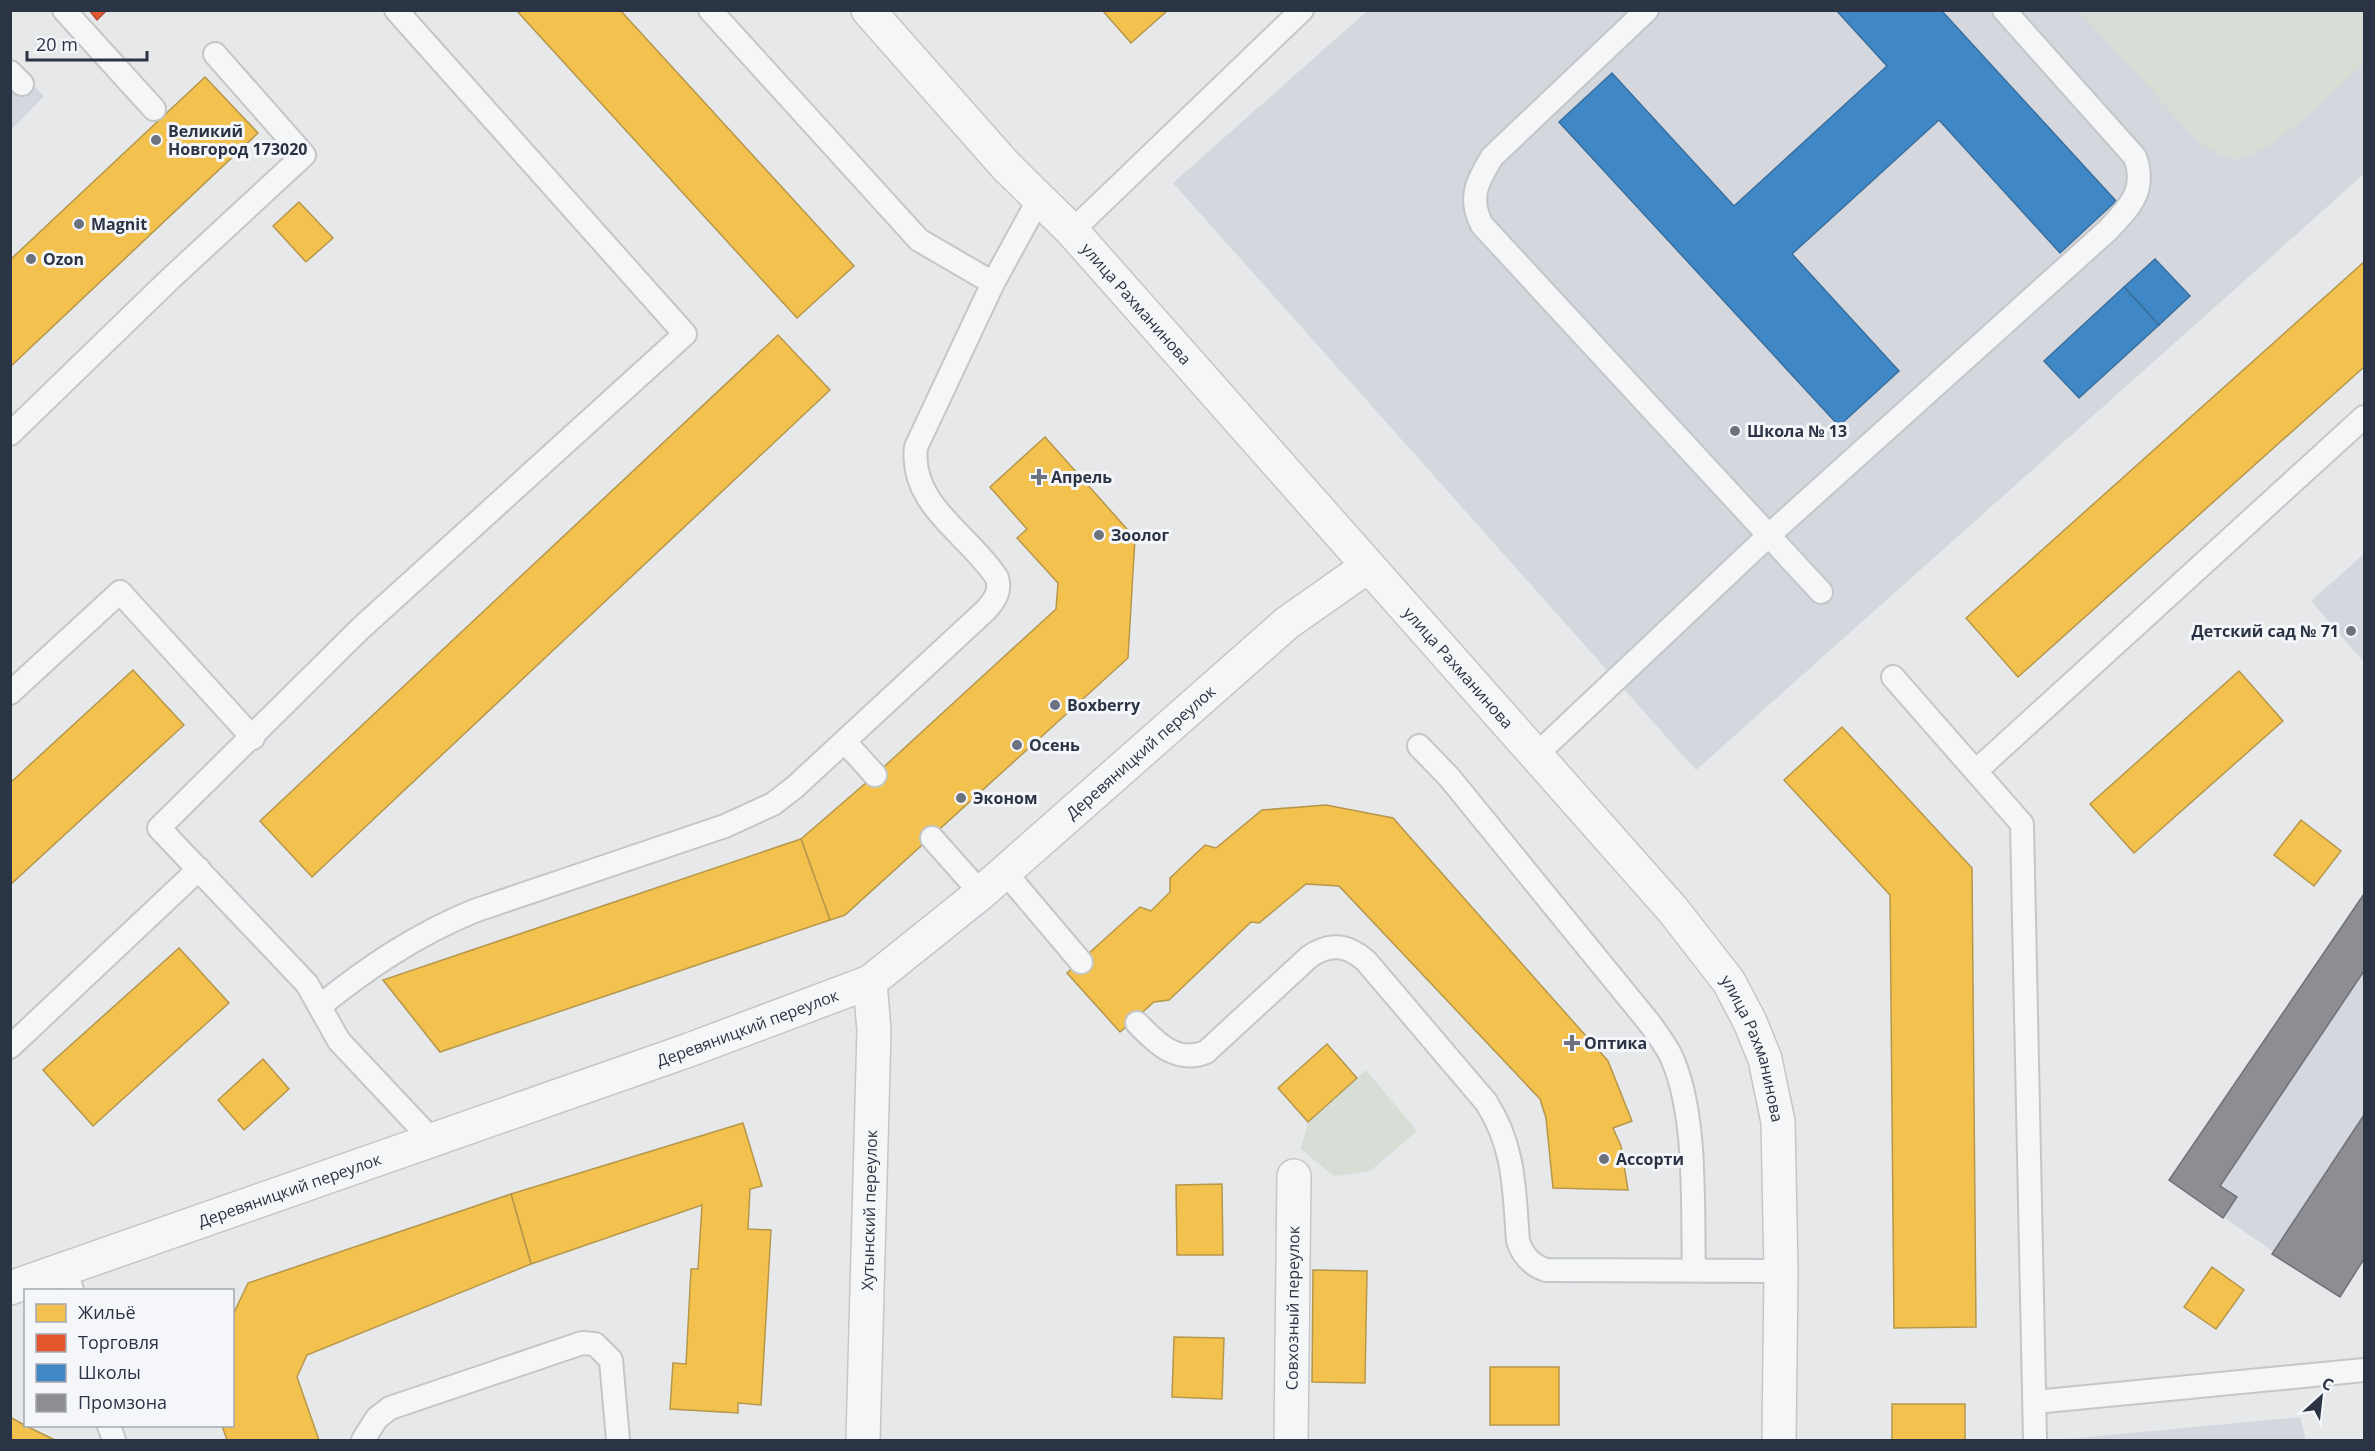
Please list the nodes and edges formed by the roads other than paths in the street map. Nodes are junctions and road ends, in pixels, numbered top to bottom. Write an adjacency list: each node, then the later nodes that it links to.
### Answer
1 (64, 10): 9 (lane)
2 (396, 10): 20 (lane)
3 (710, 10): 12 (lane)
4 (868, 10): 10 (street, улица Рахманинова)
5 (1302, 10): 11 (lane)
6 (1647, 10): 15 (lane)
7 (2004, 10): 15 (lane)
8 (215, 54): 14 (lane)
9 (154, 109)
10 (1040, 197): 11 (street, улица Рахманинова); 12 (lane)
11 (1072, 231): 16 (street, улица Рахманинова)
12 (993, 283): 21 (lane)
13 (2364, 417): 24 (lane)
14 (10, 434)
15 (1768, 536): 17 (lane); 23 (lane)
16 (1368, 566): 23 (street, улица Рахманинова); 28 (street, Деревяницкий переулок)
17 (1821, 592)
18 (1893, 677): 24 (lane)
19 (10, 693): 20 (lane)
20 (253, 738): 27 (lane)
21 (845, 742): 25 (lane); 31 (lane)
22 (1419, 746): 36 (lane)
23 (1536, 755): 37 (street, улица Рахманинова)
24 (1977, 770): 41 (lane)
25 (875, 775)
26 (932, 838): 28 (lane)
27 (199, 869): 31 (lane); 33 (lane)
28 (992, 882): 29 (lane); 30 (street, Деревяницкий переулок)
29 (1081, 962)
30 (870, 982): 34 (street, Деревяницкий переулок); 44 (street, Хутынский переулок)
31 (320, 1006): 34 (lane)
32 (1137, 1023): 36 (lane)
33 (10, 1047)
34 (432, 1140): 38 (street, Деревяницкий переулок)
35 (1294, 1176): 45 (street, Совхозный переулок)
36 (1694, 1270): 37 (lane)
37 (1781, 1271): 46 (street, улица Рахманинова)
38 (69, 1280): 39 (street, Деревяницкий переулок)
39 (10, 1288)
40 (2364, 1370): 41 (lane)
41 (2035, 1402): 47 (lane)
42 (363, 1440): 43 (lane)
43 (618, 1440)
44 (863, 1440)
45 (1291, 1440)
46 (1779, 1440)
47 (2035, 1440)

